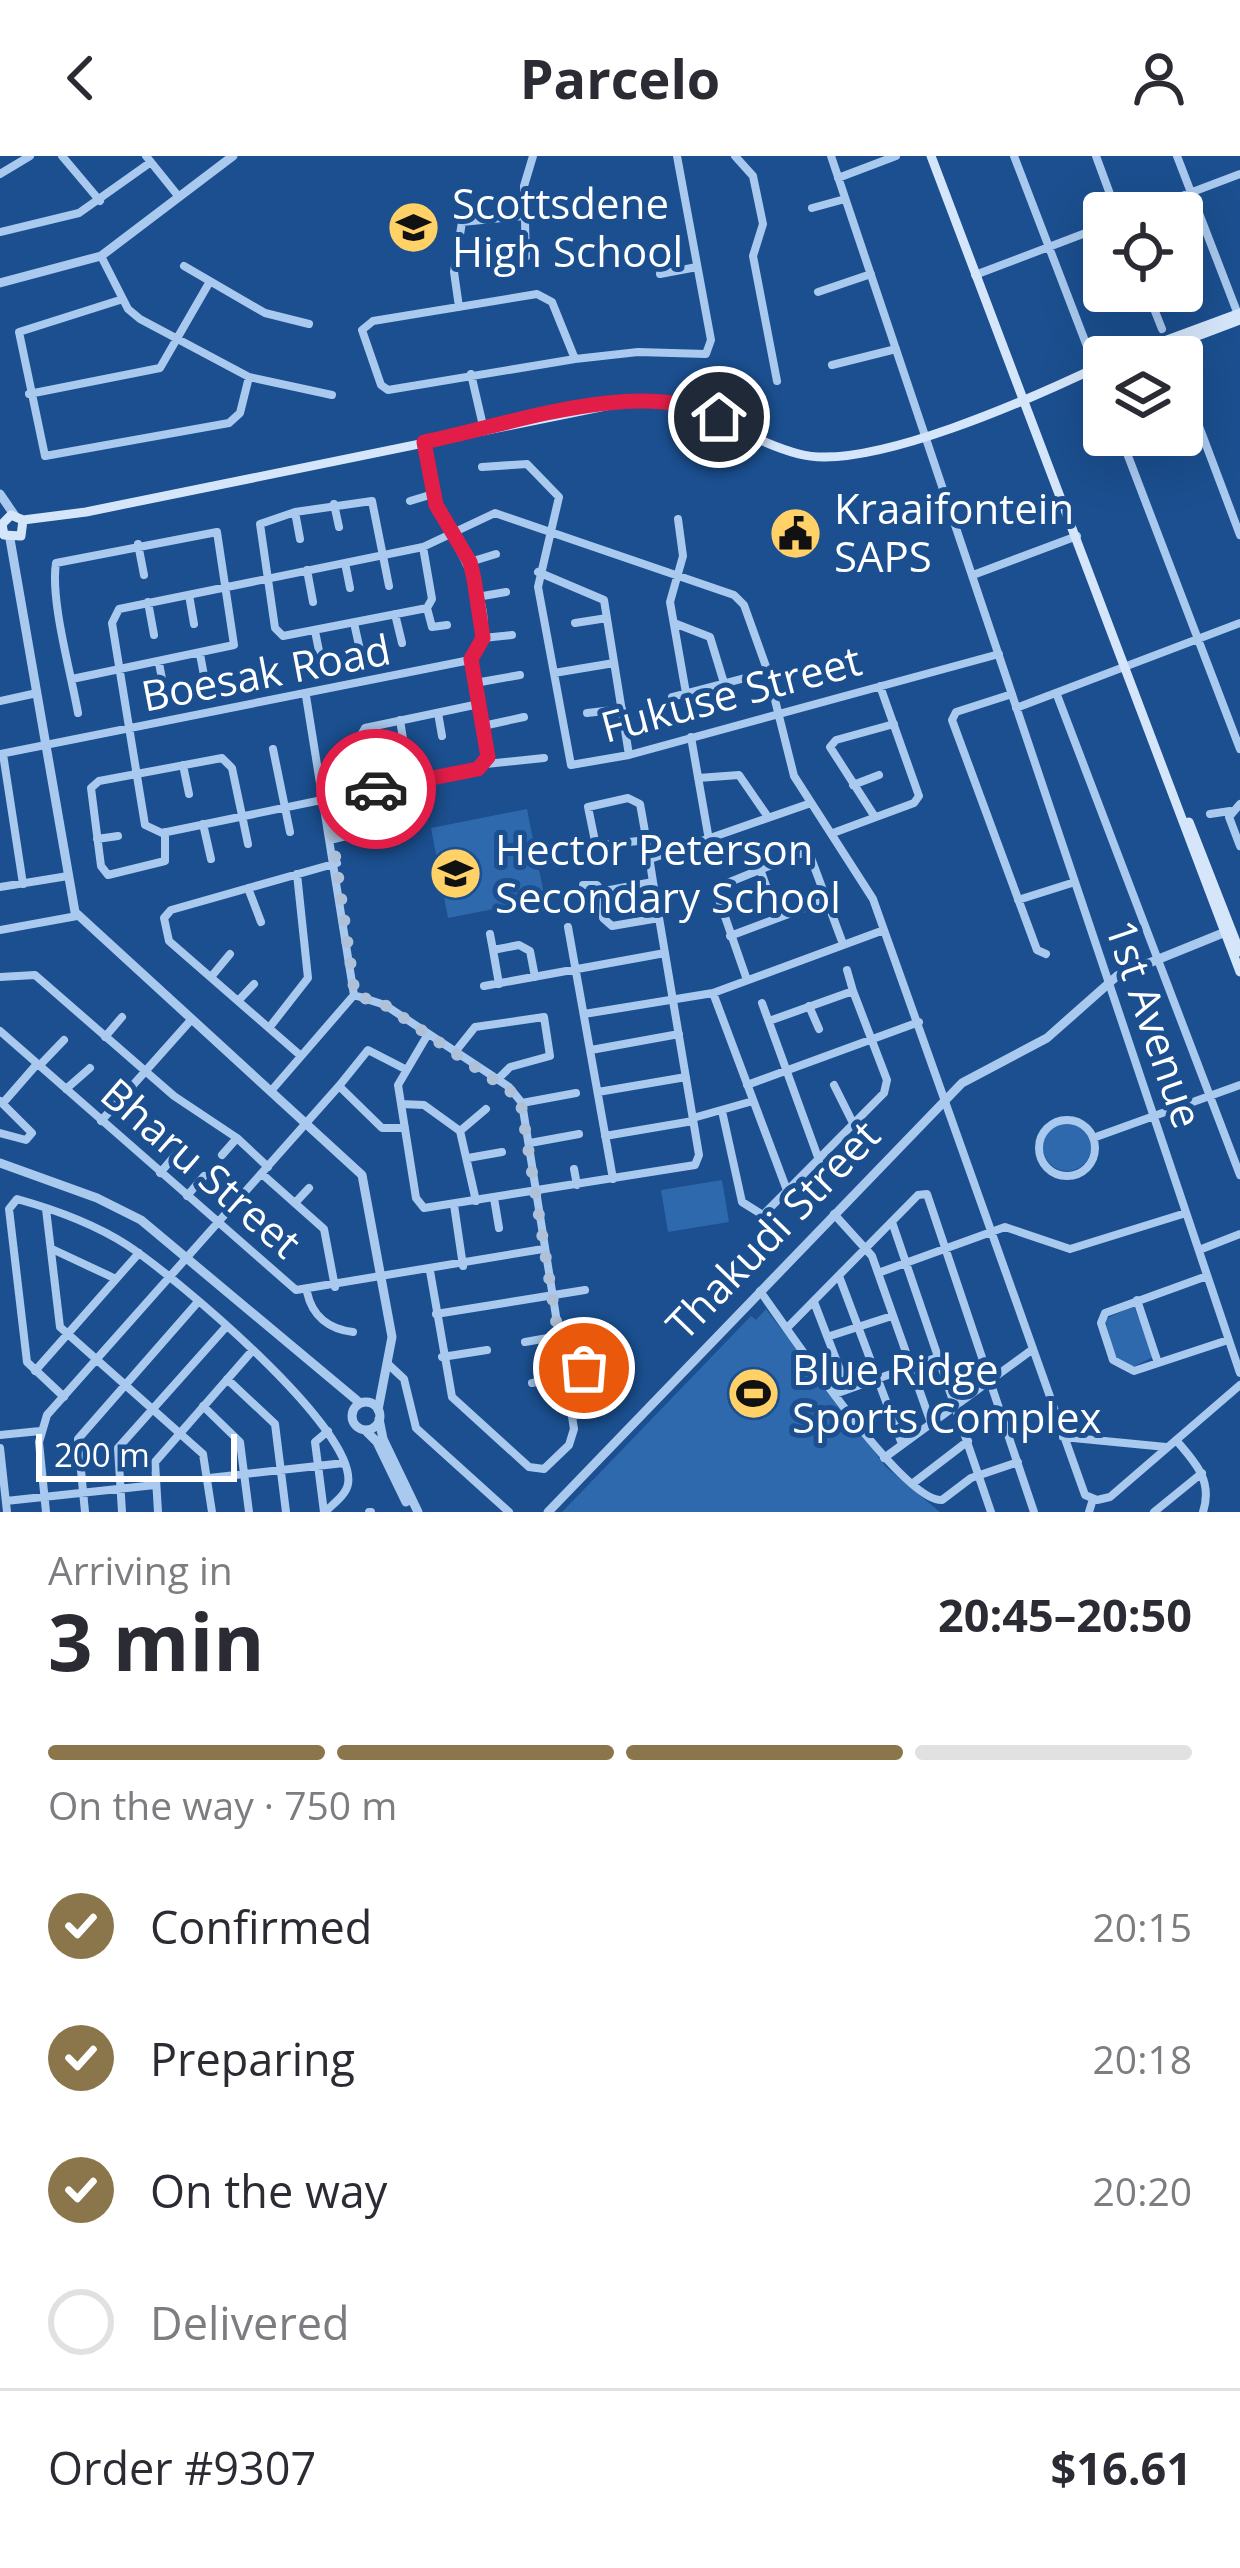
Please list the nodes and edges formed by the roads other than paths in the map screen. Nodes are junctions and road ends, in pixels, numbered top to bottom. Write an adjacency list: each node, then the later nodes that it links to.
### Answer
1 (30, 156): 14 (street)
2 (62, 156): 22 (street)
3 (233, 156): 20 (street)
4 (533, 156): 24 (street)
5 (677, 156): 32 (street)
6 (735, 156): 55 (street)
7 (831, 156): 16 (street)
8 (896, 156): 16 (street)
9 (931, 156): 35 (main road)
10 (1014, 156): 28 (street)
11 (1096, 156): 17 (street)
12 (1177, 156): 18 (street)
13 (149, 159): 20 (street); 22 (street)
14 (0, 173)
15 (1240, 174): 19 (street)
16 (838, 178): 21 (street)
17 (1109, 192)
18 (1191, 192)
19 (1194, 192)
20 (181, 198): 29 (street)
21 (845, 199): 23 (street); 34 (street)
22 (100, 201): 26 (street)
23 (812, 208)
24 (524, 216): 30 (street); 40 (street)
25 (1203, 224): 42 (street)
26 (0, 232)
27 (1083, 234): 28 (street)
28 (1048, 247): 35 (street); 45 (street)
29 (100, 256): 36 (street); 39 (street)
30 (526, 257)
31 (184, 266): 37 (street)
32 (697, 266): 33 (street); 50 (street)
33 (660, 274)
34 (871, 274): 38 (street); 49 (street)
35 (975, 275): 58 (main road)
36 (0, 283)
37 (209, 283): 43 (street); 48 (street)
38 (818, 292)
39 (123, 299): 48 (street); 56 (street)
40 (459, 307): 50 (street); 52 (street)
41 (1155, 312): 44 (street)
42 (1239, 316): 46 (main road); 47 (main road)
43 (309, 324)
44 (1162, 329)
45 (1083, 336)
46 (1181, 336)
47 (1192, 336)
48 (178, 339): 54 (street); 56 (street)
49 (896, 349): 51 (street); 60 (street)
50 (575, 358): 52 (street)
51 (832, 365)
52 (471, 374): 59 (street)
53 (1083, 374): 58 (main road)
54 (249, 377): 56 (street); 57 (street)
55 (777, 382)
56 (29, 394)
57 (332, 395)
58 (1024, 396): 60 (main road); 75 (main road)
59 (484, 430): 60 (main road); 62 (main road)
60 (925, 435): 88 (street)
61 (1203, 437): 76 (street)
62 (424, 442): 66 (street); 72 (main road)
63 (1128, 456): 111 (street)
64 (482, 467): 73 (street)
65 (0, 494): 72 (street)
66 (433, 494): 67 (street); 74 (street)
67 (410, 501)
68 (334, 504): 69 (street); 71 (street); 80 (street)
69 (295, 512): 77 (street); 89 (street)
70 (678, 519): 86 (street)
71 (339, 527)
72 (9, 528): 130 (street)
73 (552, 530): 74 (street); 85 (street, Fukuse Street); 86 (street)
74 (452, 533): 79 (street); 82 (street)
75 (1078, 536): 88 (street); 120 (main road)
76 (1240, 536)
77 (300, 539)
78 (138, 544): 87 (street); 90 (street); 125 (street)
79 (423, 547): 80 (street); 98 (street)
80 (385, 554): 83 (street); 91 (street)
81 (496, 554): 82 (street)
82 (470, 562): 95 (street)
83 (344, 563): 84 (street); 92 (street)
84 (307, 570): 89 (street); 97 (street)
85 (538, 572): 100 (street); 123 (street, Fukuse Street)
86 (678, 574): 103 (street); 122 (street)
87 (144, 575)
88 (972, 575): 115 (street)
89 (266, 579): 90 (street); 107 (street)
90 (229, 586): 94 (street); 114 (street)
91 (389, 586)
92 (350, 588)
93 (506, 592): 95 (street)
94 (188, 595): 96 (street); 105 (street)
95 (477, 597): 110 (street)
96 (148, 602): 108 (street); 121 (street)
97 (313, 602)
98 (427, 608): 99 (street); 106 (street)
99 (395, 614): 101 (street); 112 (street)
100 (607, 618): 102 (street); 119 (street)
101 (354, 623): 107 (street); 113 (street)
102 (575, 623)
103 (674, 623): 128 (street); 131 (street)
104 (1240, 623): 111 (street)
105 (194, 625)
106 (447, 625)
107 (315, 631): 116 (street)
108 (154, 635)
109 (512, 635): 110 (street)
110 (483, 638): 117 (street)
111 (1198, 639): 120 (street); 155 (street)
112 (402, 643)
113 (360, 650)
114 (200, 654): 118 (street); 126 (street)
115 (999, 654): 129 (street, Fukuse Street); 132 (street, 1st Avenue)
116 (320, 656)
117 (471, 659): 127 (street); 135 (street, Boesak Road)
118 (159, 663): 121 (street); 133 (street)
119 (614, 663): 123 (street); 140 (street)
120 (1126, 665): 134 (street); 210 (main road)
121 (119, 670): 125 (street); 149 (street)
122 (768, 672): 128 (street); 144 (street)
123 (554, 673): 157 (street, Fukuse Street)
124 (520, 675): 127 (street)
125 (72, 679): 142 (street)
126 (205, 681)
127 (475, 683): 138 (street)
128 (724, 683): 131 (street)
129 (880, 686): 144 (street, Fukuse Street); 147 (street)
130 (39, 693): 137 (street); 153 (street)
131 (686, 693): 136 (street)
132 (1012, 694): 139 (street, 1st Avenue); 203 (street)
133 (165, 695)
134 (1057, 695): 139 (street); 219 (street)
135 (307, 696): 149 (street, Boesak Road); 167 (street)
136 (672, 697)
137 (0, 701)
138 (479, 704): 141 (street); 148 (street)
139 (1016, 708): 195 (street, 1st Avenue)
140 (622, 709): 143 (street); 157 (street)
141 (439, 712): 146 (street); 150 (street)
142 (78, 713)
143 (587, 713)
144 (775, 714): 151 (street, Fukuse Street); 168 (street)
145 (524, 717): 148 (street)
146 (400, 720): 152 (street); 165 (street)
147 (894, 724): 164 (street); 174 (street)
148 (483, 726): 159 (street)
149 (130, 731): 153 (street, Boesak Road); 161 (street)
150 (442, 736)
151 (691, 737): 157 (street, Fukuse Street); 163 (street)
152 (403, 739)
153 (47, 746): 156 (street, Boesak Road); 193 (street)
154 (273, 749): 170 (street)
155 (1240, 749)
156 (1, 754): 196 (street)
157 (629, 755)
158 (544, 758): 159 (street)
159 (485, 764): 165 (street)
160 (182, 765): 161 (street); 166 (street); 173 (street)
161 (136, 773): 178 (street); 182 (street)
162 (879, 775): 164 (street)
163 (698, 778): 175 (street); 185 (street)
164 (853, 785): 174 (street)
165 (369, 790): 167 (street)
166 (189, 794)
167 (327, 799): 170 (street); 183 (street)
168 (811, 803): 175 (street); 180 (street)
169 (1240, 804): 171 (street)
170 (285, 807): 173 (street); 179 (street)
171 (1230, 812): 172 (street); 187 (street)
172 (1210, 814)
173 (243, 816): 177 (street); 186 (street)
174 (875, 817): 180 (street)
175 (768, 818): 185 (street)
176 (415, 819): 183 (street)
177 (203, 824): 178 (street); 188 (street)
178 (165, 832): 182 (street)
179 (290, 832)
180 (833, 833): 209 (street)
181 (118, 836): 182 (street)
182 (97, 839)
183 (334, 839): 190 (street)
184 (646, 840): 184 (street); 189 (street)
185 (709, 840): 189 (street)
186 (248, 844)
187 (1240, 846)
188 (211, 859)
189 (650, 859): 194 (street)
190 (337, 863): 192 (street); 233 (street)
191 (760, 869): 200 (street); 202 (street); 212 (street)
192 (297, 874): 199 (street); 243 (street)
193 (68, 876): 196 (street); 204 (street)
194 (653, 882): 201 (street); 205 (street)
195 (1075, 882): 203 (street); 227 (street, 1st Avenue)
196 (23, 884): 198 (street)
197 (583, 885): 201 (street)
198 (0, 887)
199 (248, 888): 206 (street); 224 (street)
200 (768, 891)
201 (602, 892): 205 (street)
202 (826, 900): 212 (street); 213 (street)
203 (1018, 900): 218 (street)
204 (77, 916): 208 (street); 240 (street)
205 (659, 918): 216 (street)
206 (261, 922)
207 (568, 926): 220 (street)
208 (0, 930)
209 (884, 930): 213 (street); 242 (street)
210 (1232, 930): 215 (main road); 219 (street, Thakudi Street); 222 (main road)
211 (490, 934): 214 (street)
212 (730, 936): 226 (street)
213 (843, 944): 226 (street)
214 (493, 950): 225 (street); 229 (street)
215 (1240, 952)
216 (665, 953): 220 (street); 234 (street)
217 (230, 954): 224 (street)
218 (1046, 954)
219 (1157, 959): 227 (street, Thakudi Street); 269 (street)
220 (577, 969): 225 (street); 238 (street)
221 (847, 970): 231 (street)
222 (1240, 972)
223 (0, 977): 248 (street)
224 (211, 977): 235 (street)
225 (535, 977): 229 (street)
226 (747, 980): 232 (street)
227 (1108, 981): 270 (street, Thakudi Street); 277 (street, 1st Avenue)
228 (254, 984): 235 (street)
229 (499, 984): 230 (street)
230 (484, 986)
231 (853, 991): 237 (street); 249 (street)
232 (713, 993): 234 (street); 261 (street)
233 (355, 995): 246 (street); 253 (street)
234 (673, 998): 238 (street); 247 (street)
235 (238, 1001): 243 (street)
236 (762, 1003): 241 (street)
237 (809, 1006): 241 (street); 244 (street)
238 (584, 1014): 251 (street)
239 (122, 1017): 248 (street)
240 (191, 1020): 257 (street); 266 (street)
241 (769, 1021): 258 (street)
242 (919, 1022): 249 (street); 270 (street)
243 (269, 1028): 253 (street)
244 (819, 1029)
245 (0, 1031): 254 (street, Bharu Street)
246 (428, 1034): 252 (street); 256 (street)
247 (679, 1034): 251 (street); 259 (street)
248 (105, 1037): 257 (street)
249 (873, 1039): 258 (street); 281 (street)
250 (64, 1040): 254 (street)
251 (591, 1050): 267 (street)
252 (455, 1052): 260 (street); 260 (street)
253 (301, 1056): 266 (street)
254 (38, 1065): 265 (street, Bharu Street); 272 (street)
255 (90, 1069): 265 (street)
256 (405, 1070): 264 (street); 274 (street)
257 (145, 1071): 279 (street); 287 (street)
258 (786, 1071): 261 (street); 294 (street)
259 (686, 1077): 267 (street); 278 (street)
260 (498, 1079): 273 (street)
261 (747, 1085): 271 (street)
262 (834, 1085): 281 (street)
263 (1240, 1085): 269 (street)
264 (340, 1086): 280 (street); 282 (street)
265 (66, 1089): 279 (street, Bharu Street)
266 (271, 1091): 280 (street)
267 (598, 1092): 286 (street)
268 (576, 1094): 273 (street)
269 (1210, 1097): 277 (street); 299 (street)
270 (947, 1098): 313 (street, Thakudi Street); 318 (street)
271 (753, 1101): 276 (street); 305 (street)
272 (1, 1102): 284 (street)
273 (522, 1103): 289 (street)
274 (401, 1104): 282 (street); 283 (street)
275 (486, 1109): 283 (street)
276 (722, 1112): 278 (street); 305 (street)
277 (1154, 1117): 288 (street); 312 (street, 1st Avenue)
278 (693, 1119): 286 (street); 301 (street)
279 (101, 1120): 298 (street, Bharu Street)
280 (308, 1124): 297 (street); 334 (street)
281 (854, 1125): 294 (street)
282 (405, 1128): 310 (street)
283 (460, 1131): 293 (street)
284 (0, 1133)
285 (579, 1134): 289 (street)
286 (605, 1136): 301 (street)
287 (237, 1138): 292 (street); 297 (street)
288 (1093, 1138): 288 (street)
289 (530, 1143): 304 (street)
290 (502, 1152): 293 (street)
291 (177, 1154): 298 (street)
292 (222, 1155)
293 (468, 1157): 308 (street)
294 (819, 1160): 305 (street)
295 (0, 1163): 325 (street)
296 (574, 1169): 302 (street)
297 (265, 1170): 309 (street); 315 (street)
298 (160, 1173): 306 (street, Bharu Street)
299 (1240, 1175)
300 (204, 1176): 306 (street)
301 (613, 1179): 302 (street)
302 (577, 1185): 304 (street)
303 (309, 1188): 309 (street)
304 (538, 1191): 307 (street); 321 (street)
305 (788, 1193)
306 (187, 1196): 315 (street, Bharu Street)
307 (494, 1198): 308 (street); 316 (street)
308 (476, 1201): 310 (street)
309 (295, 1203): 335 (street)
310 (454, 1205): 327 (street)
311 (46, 1209): 319 (street); 324 (street); 365 (street)
312 (1186, 1213): 318 (street); 322 (street, 1st Avenue)
313 (834, 1214): 320 (street); 337 (street, Thakudi Street)
314 (892, 1222): 320 (street); 323 (street); 326 (street)
315 (218, 1223): 325 (street); 338 (street, Bharu Street)
316 (499, 1228)
317 (1240, 1234): 322 (street)
318 (995, 1235): 323 (street); 355 (street)
319 (50, 1248): 333 (street); 350 (street)
320 (866, 1248): 329 (street); 330 (street)
321 (543, 1249): 327 (street, Bharu Street); 339 (street)
322 (1198, 1250): 331 (street, 1st Avenue)
323 (948, 1251): 326 (street); 370 (street)
324 (139, 1253): 332 (street); 333 (street)
325 (188, 1256): 332 (street); 375 (street)
326 (910, 1263): 329 (street); 358 (street)
327 (463, 1266): 328 (street, Bharu Street)
328 (430, 1271): 334 (street, Bharu Street); 343 (street)
329 (878, 1273): 344 (street)
330 (839, 1276): 341 (street); 345 (street)
331 (1208, 1276): 340 (street); 353 (street, 1st Avenue)
332 (169, 1277): 342 (street); 360 (street)
333 (116, 1279): 350 (street)
334 (382, 1279): 335 (street, Bharu Street); 362 (street)
335 (335, 1287): 338 (street, Bharu Street)
336 (584, 1290): 339 (street)
337 (760, 1291): 347 (street); 424 (street, Thakudi Street)
338 (307, 1292): 349 (street)
339 (551, 1295): 343 (street); 351 (street)
340 (1137, 1300): 361 (street); 361 (street)
341 (814, 1302): 347 (street); 352 (street)
342 (197, 1304): 346 (street); 374 (street)
343 (436, 1314): 359 (street)
344 (892, 1316): 345 (street); 363 (street)
345 (860, 1326): 352 (street); 369 (street)
346 (225, 1328): 357 (street); 383 (street)
347 (787, 1328): 377 (street)
348 (593, 1330): 351 (street)
349 (353, 1332)
350 (67, 1335): 360 (street); 365 (street)
351 (558, 1335): 354 (street); 367 (street)
352 (830, 1336): 376 (street)
353 (1228, 1340): 361 (street); 366 (street, 1st Avenue)
354 (525, 1342)
355 (1033, 1349): 370 (street); 393 (street)
356 (487, 1350): 359 (street)
357 (252, 1352): 371 (street); 390 (street)
358 (941, 1356): 363 (street); 380 (street)
359 (442, 1358): 386 (street)
360 (96, 1360): 374 (street); 378 (street)
361 (1158, 1363)
362 (389, 1365): 368 (street); 423 (street)
363 (909, 1367): 369 (street); 387 (street)
364 (599, 1370): 367 (street)
365 (35, 1371): 378 (street)
366 (1240, 1373)
367 (565, 1376): 372 (street); 386 (street)
368 (385, 1378): 379 (street); 385 (street)
369 (878, 1378): 376 (street); 396 (street)
370 (990, 1378): 380 (street); 399 (street)
371 (227, 1379): 381 (street); 402 (street)
372 (532, 1383)
373 (1240, 1385): 395 (street)
374 (124, 1386): 383 (street); 410 (street)
375 (337, 1388): 379 (street); 384 (street)
376 (847, 1388): 377 (street)
377 (835, 1394): 398 (street)
378 (64, 1396): 389 (street)
379 (361, 1403): 384 (street); 385 (street)
380 (956, 1403): 387 (street); 394 (street)
381 (203, 1406): 391 (street); 404 (street)
382 (605, 1409): 386 (street)
383 (152, 1410): 391 (street); 409 (street)
384 (352, 1414): 388 (street)
385 (379, 1414): 388 (street); 422 (street)
386 (572, 1416)
387 (931, 1423): 396 (street)
388 (365, 1430): 422 (street)
389 (40, 1431): 392 (street); 411 (street)
390 (328, 1431): 400 (street); 401 (street)
391 (179, 1434): 406 (street); 408 (street)
392 (0, 1435)
393 (1063, 1437): 395 (street); 412 (street)
394 (968, 1441): 405 (street); 407 (street)
395 (1172, 1443): 403 (street); 412 (street)
396 (902, 1444): 398 (street)
397 (0, 1448): 413 (street)
398 (884, 1458): 407 (street)
399 (1018, 1462): 405 (street); 426 (street)
400 (345, 1463): 401 (street); 421 (street)
401 (317, 1466): 402 (street); 421 (street)
402 (281, 1470): 404 (street); 420 (street)
403 (1202, 1473): 428 (street); 429 (street)
404 (245, 1474): 406 (street); 419 (street)
405 (979, 1475): 407 (street); 425 (street)
406 (209, 1478): 418 (street)
407 (912, 1484)
408 (155, 1485): 409 (street); 417 (street)
409 (119, 1489): 410 (street); 416 (street)
410 (82, 1493): 411 (street); 415 (street)
411 (44, 1497): 413 (street); 414 (street)
412 (1095, 1500): 427 (street)
413 (6, 1507)
414 (46, 1512)
415 (85, 1512)
416 (122, 1512)
417 (158, 1512)
418 (212, 1512)
419 (250, 1512)
420 (286, 1512)
421 (325, 1512)
422 (415, 1512)
423 (509, 1512)
424 (548, 1512)
425 (992, 1512)
426 (1034, 1512)
427 (1089, 1512)
428 (1154, 1512)
429 (1204, 1512)

